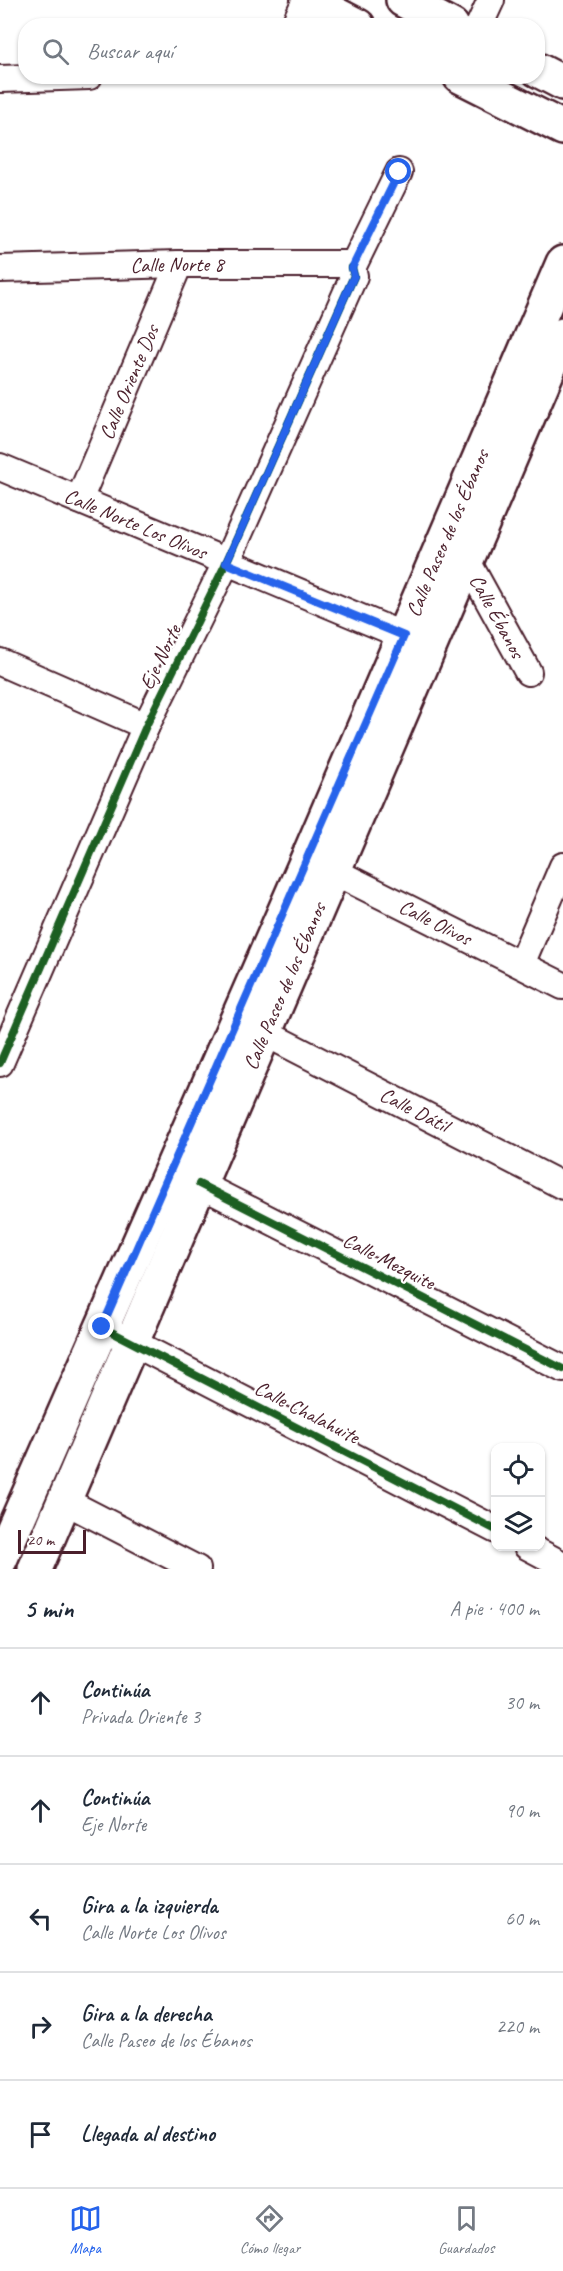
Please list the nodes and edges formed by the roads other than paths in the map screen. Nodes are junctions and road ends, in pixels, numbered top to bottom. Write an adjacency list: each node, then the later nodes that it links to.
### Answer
1 (307, 0): 4 (street); 5 (main road)
2 (403, 0): 6 (main road)
3 (491, 0): 7 (street)
4 (298, 18)
5 (342, 18)
6 (437, 18)
7 (483, 18)
8 (545, 74): 11 (main road)
9 (18, 78): 10 (street)
10 (0, 79)
11 (563, 83)
12 (476, 84): 13 (main road)
13 (563, 128)
14 (399, 172): 17 (street, Eje Norte)
15 (563, 263): 22 (main road, Calle Paseo de los Ébanos)
16 (179, 264): 17 (street, Calle Norte 8); 18 (street, Calle Norte 8); 21 (street, Calle Oriente Dos)
17 (352, 268): 24 (street, Eje Norte)
18 (0, 269)
19 (563, 335): 22 (main road, Calle Paseo de los Ébanos)
20 (0, 467): 21 (street, Calle Norte Los Olivos)
21 (79, 500): 24 (street, Calle Norte Los Olivos)
22 (472, 512): 23 (main road, Calle Paseo de los Ébanos); 25 (main road, Calle Paseo de los Ébanos)
23 (466, 561): 27 (street, Calle Ébanos); 29 (main road, Calle Paseo de los Ébanos)
24 (226, 563): 25 (street, Calle Norte Los Olivos); 28 (street, Eje Norte)
25 (404, 636): 29 (main road, Calle Paseo de los Ébanos)
26 (0, 662): 28 (street)
27 (528, 672)
28 (146, 726): 34 (street, Eje Norte)
29 (321, 865): 31 (street, Calle Olivos); 33 (main road, Calle Paseo de los Ébanos); 37 (main road, Calle Paseo de los Ébanos)
30 (563, 866): 31 (street)
31 (521, 964): 32 (street, Calle Olivos)
32 (563, 986)
33 (265, 1033): 35 (main road, Calle Paseo de los Ébanos); 36 (street, Calle Dátil)
34 (0, 1063)
35 (199, 1184): 38 (main road, Calle Paseo de los Ébanos); 39 (street, Calle Mezquite)
36 (563, 1186)
37 (102, 1327): 38 (street, Calle Chalahuite); 43 (main road, Calle Paseo de los Ébanos)
38 (132, 1342): 40 (main road, Calle Paseo de los Ébanos); 41 (street, Calle Chalahuite)
39 (563, 1370)
40 (65, 1501): 45 (main road, Calle Paseo de los Ébanos); 46 (street)
41 (491, 1528)
42 (536, 1551): 44 (street)
43 (0, 1560)
44 (563, 1565)
45 (35, 1569)
46 (197, 1569)

